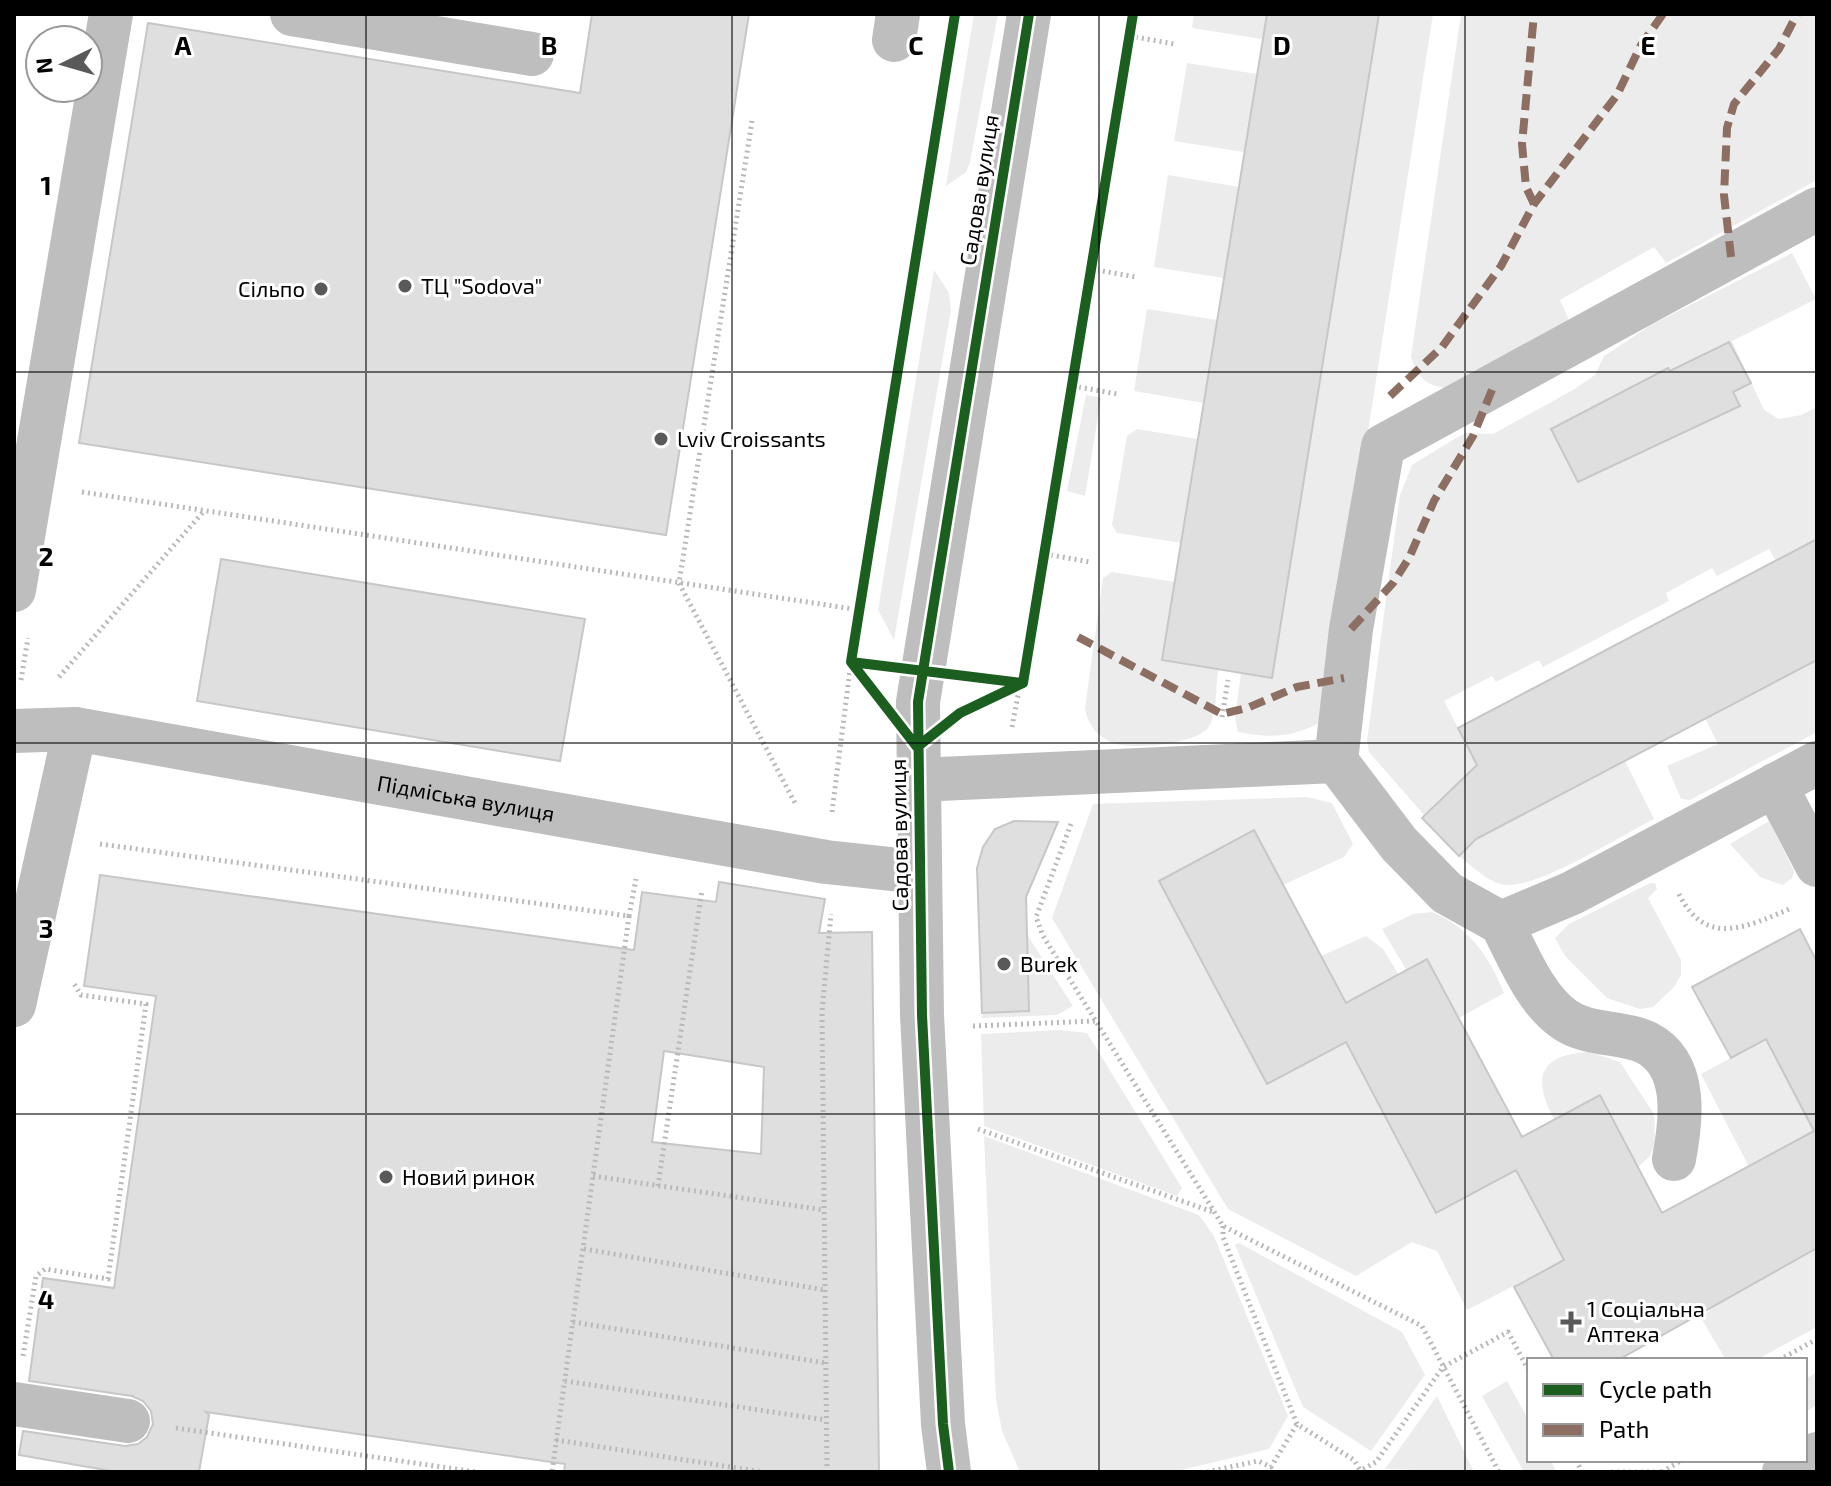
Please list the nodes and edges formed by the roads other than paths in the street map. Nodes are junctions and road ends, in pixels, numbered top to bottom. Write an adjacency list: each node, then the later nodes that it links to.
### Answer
1 (111, 14): 6 (street)
2 (292, 14): 4 (street)
3 (1029, 14): 11 (street, Садова вулиця)
4 (532, 54)
5 (1817, 209): 9 (street)
6 (22, 609)
7 (17, 710): 8 (street, Підміська вулиця)
8 (75, 729): 13 (street, Підміська вулиця); 16 (street)
9 (1336, 761): 11 (street); 15 (street)
10 (1817, 763): 12 (street)
11 (917, 780): 13 (street, Садова вулиця)
12 (1775, 785): 14 (street); 15 (street)
13 (919, 872): 21 (street, Садова вулиця)
14 (1811, 884)
15 (1501, 923): 17 (street)
16 (14, 1005)
17 (1674, 1159)
18 (15, 1404): 19 (street)
19 (128, 1421)
20 (1802, 1462): 22 (street)
21 (949, 1472)
22 (1784, 1472)

